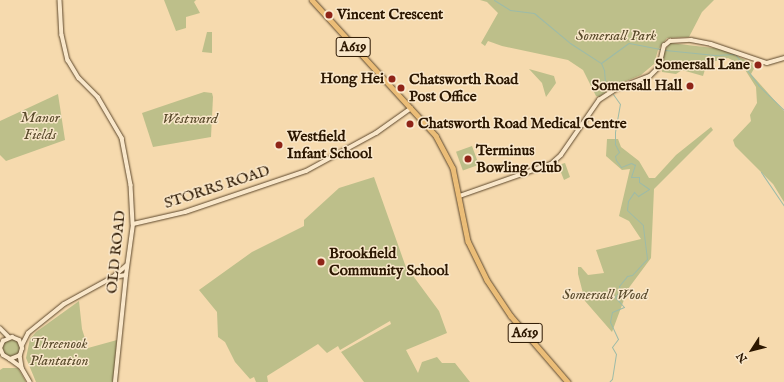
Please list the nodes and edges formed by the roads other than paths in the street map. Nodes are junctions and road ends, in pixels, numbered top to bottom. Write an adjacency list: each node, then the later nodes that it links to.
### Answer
1 (60, 0): 6 (street, OLD ROAD)
2 (312, 0): 4 (highway, A619)
3 (784, 58): 5 (street)
4 (411, 108): 5 (highway, A619); 6 (main road, STORRS ROAD)
5 (460, 196): 23 (highway, A619)
6 (133, 224): 7 (main road, OLD ROAD)
7 (127, 265): 8 (main road, OLD ROAD); 9 (main road)
8 (126, 275): 9 (main road); 22 (street, OLD ROAD)
9 (112, 277): 11 (main road)
10 (1, 329): 12 (street); 14 (street)
11 (28, 333): 13 (main road); 15 (main road)
12 (9, 337): 13 (main road); 14 (main road)
13 (15, 337): 15 (main road)
14 (3, 341): 16 (main road)
15 (22, 345): 17 (main road)
16 (0, 350): 18 (main road)
17 (20, 355): 19 (main road); 20 (street)
18 (2, 357): 19 (main road)
19 (10, 359): 20 (street)
20 (22, 368): 21 (street)
21 (30, 382)
22 (115, 382)
23 (568, 382)

